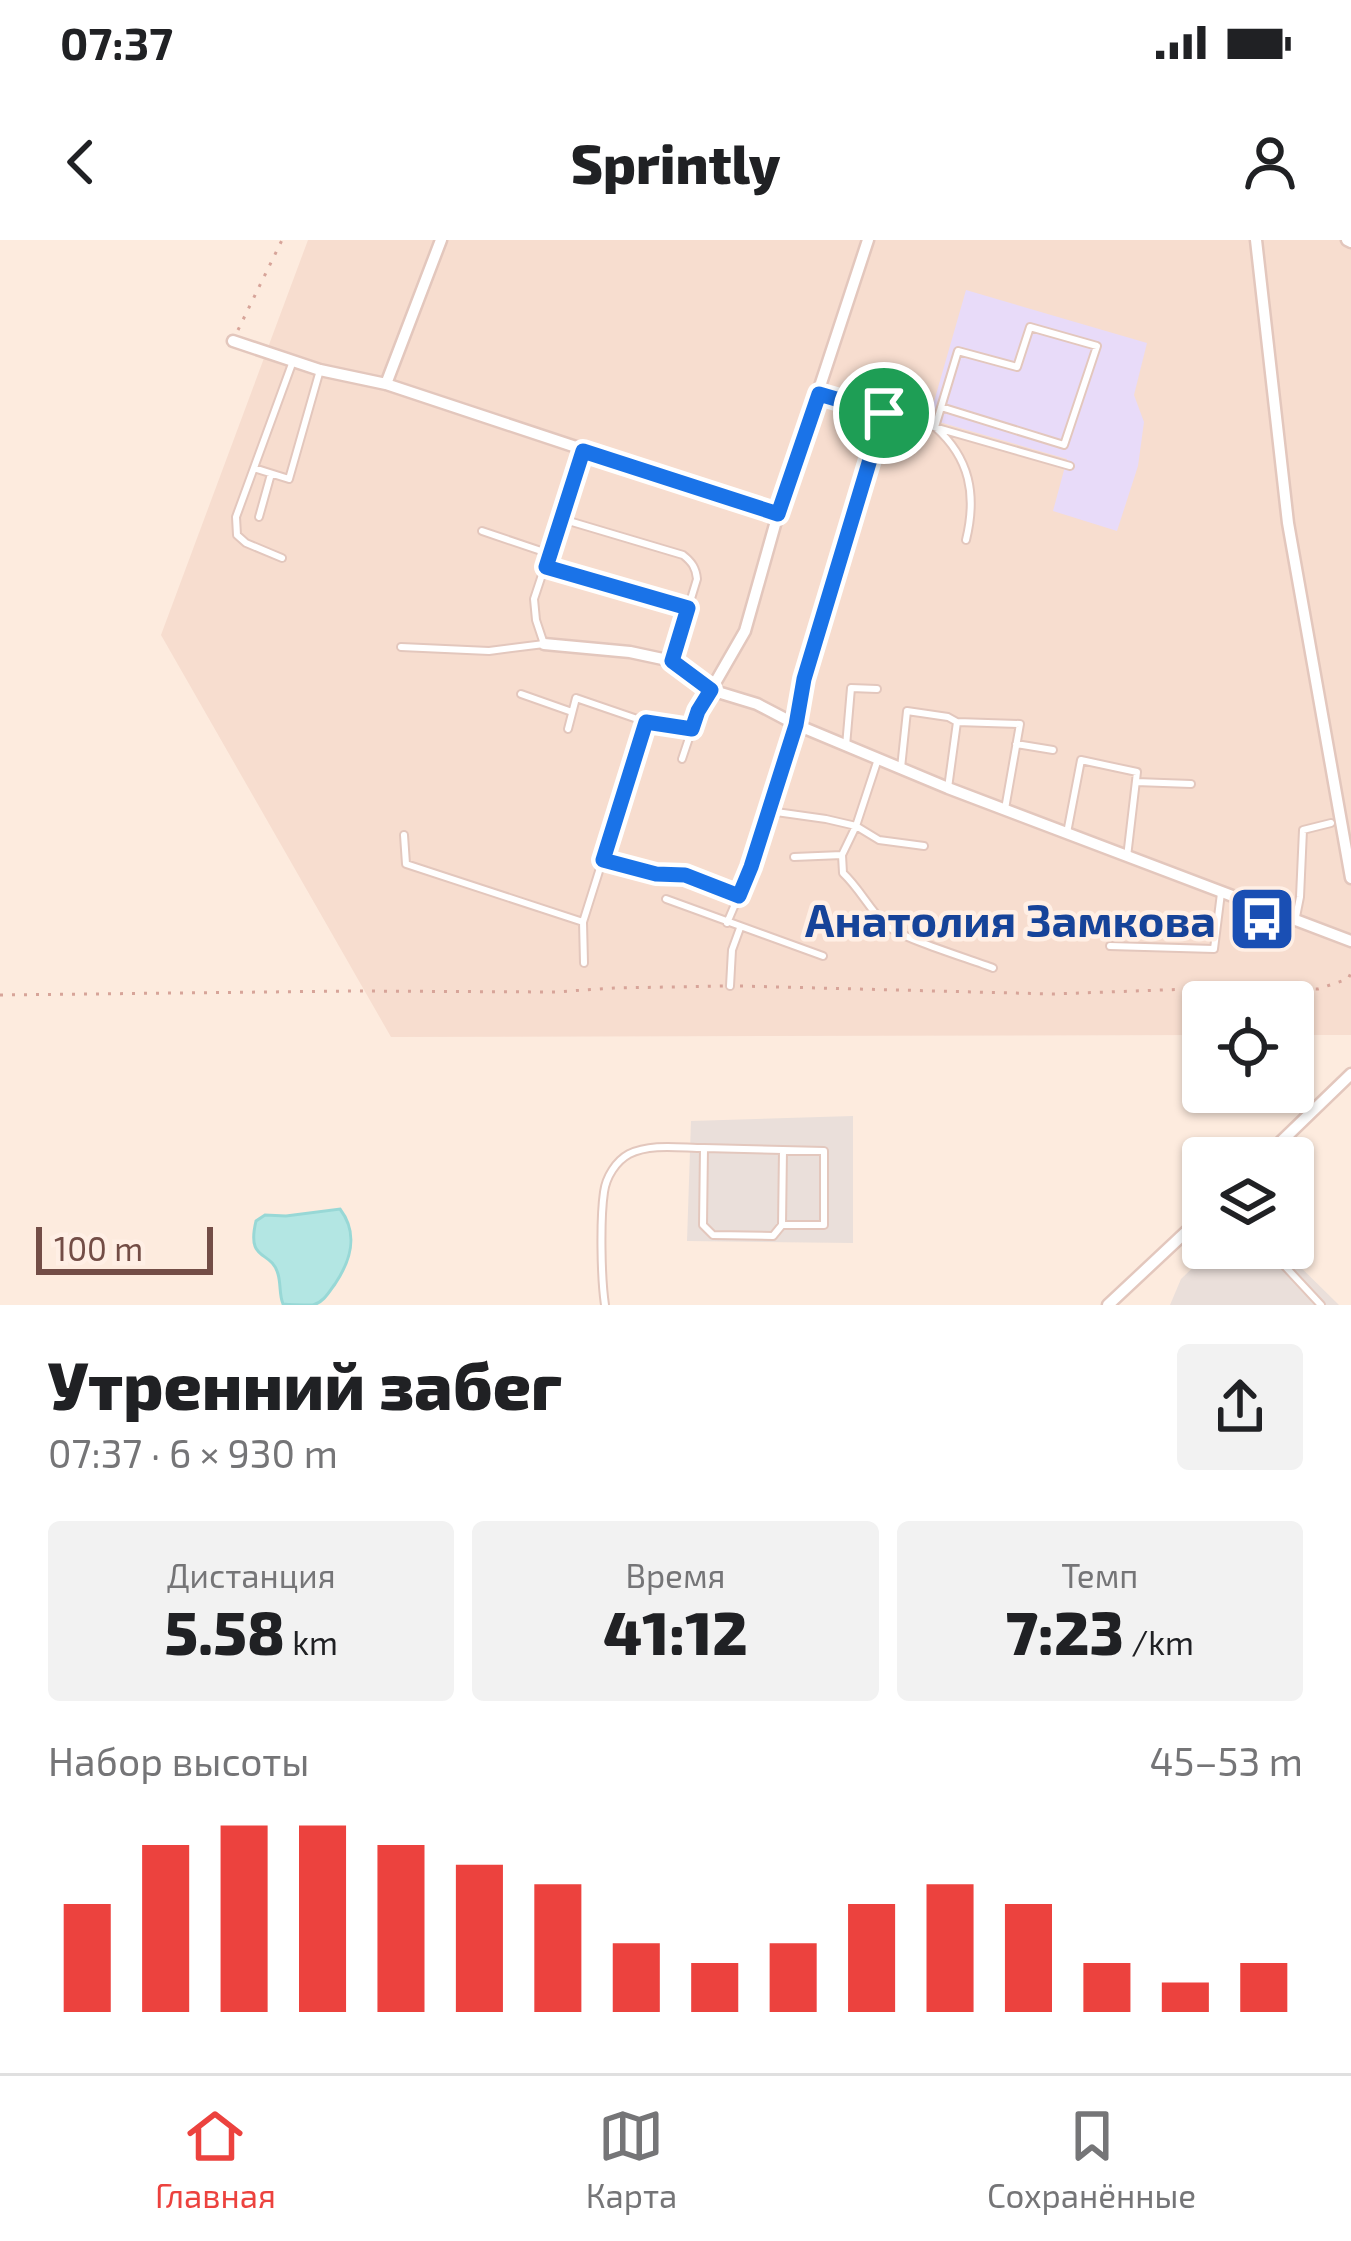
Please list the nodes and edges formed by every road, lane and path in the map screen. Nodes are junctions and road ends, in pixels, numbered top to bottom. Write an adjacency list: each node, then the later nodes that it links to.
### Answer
1 (282, 240): 5 (path)
2 (441, 240): 8 (street)
3 (868, 240): 9 (street)
4 (1256, 240): 58 (street)
5 (233, 341): 6 (street)
6 (292, 361): 7 (street); 15 (lane)
7 (320, 370): 8 (street); 16 (lane)
8 (386, 384): 13 (street)
9 (819, 394): 11 (lane); 17 (street)
10 (941, 407): 10 (lane); 12 (lane)
11 (884, 413): 12 (lane); 35 (lane)
12 (935, 428): 14 (lane); 21 (lane)
13 (583, 451): 17 (street); 19 (lane)
14 (1070, 466)
15 (254, 468): 16 (lane); 23 (lane)
16 (271, 474): 18 (lane)
17 (778, 514): 30 (street)
18 (259, 517)
19 (562, 519): 22 (lane); 25 (lane)
20 (482, 531): 22 (lane)
21 (966, 540)
22 (550, 554): 24 (lane)
23 (282, 558)
24 (546, 567): 25 (lane); 26 (lane)
25 (688, 608): 28 (lane)
26 (544, 644): 27 (lane); 28 (street)
27 (401, 646)
28 (672, 661): 30 (street)
29 (877, 688): 39 (lane)
30 (711, 690): 35 (street); 37 (lane)
31 (521, 694): 32 (lane)
32 (572, 712): 33 (lane); 36 (lane)
33 (646, 722): 37 (lane); 57 (lane)
34 (957, 722): 38 (lane); 43 (lane); 46 (lane)
35 (796, 725): 39 (street); 48 (lane)
36 (568, 729)
37 (692, 729): 41 (lane)
38 (1016, 744): 40 (lane); 47 (lane)
39 (846, 746): 42 (street)
40 (1052, 750)
41 (682, 759)
42 (878, 759): 43 (street); 50 (lane)
43 (901, 768): 46 (street)
44 (1136, 782): 45 (lane); 51 (lane); 56 (lane)
45 (1191, 784)
46 (948, 788): 47 (street)
47 (1005, 808): 51 (street)
48 (769, 811): 50 (lane); 60 (lane)
49 (1331, 823): 62 (lane)
50 (856, 826): 53 (lane); 54 (lane)
51 (1067, 832): 56 (street)
52 (404, 836): 63 (lane)
53 (924, 846)
54 (842, 855): 55 (lane); 70 (lane)
55 (794, 857)
56 (1127, 857): 59 (street)
57 (603, 860): 60 (lane); 63 (lane)
58 (1351, 878)
59 (1221, 892): 62 (street); 67 (lane)
60 (739, 896): 64 (lane)
61 (666, 899): 64 (lane)
62 (1295, 921): 66 (street)
63 (584, 922): 69 (lane)
64 (728, 923): 65 (lane)
65 (740, 928): 68 (lane); 72 (lane)
66 (1351, 941)
67 (1110, 946)
68 (823, 956)
69 (584, 963)
70 (993, 968)
71 (1351, 973): 72 (path)
72 (730, 986): 73 (path)
73 (0, 994)
74 (1351, 1074): 75 (street)
75 (1286, 1137)
76 (704, 1148): 77 (lane); 78 (lane); 81 (lane)
77 (783, 1150): 78 (lane); 78 (lane)
78 (782, 1225)
79 (1182, 1236): 82 (street)
80 (1288, 1269): 83 (lane)
81 (605, 1305)
82 (1108, 1305)
83 (1321, 1305)

